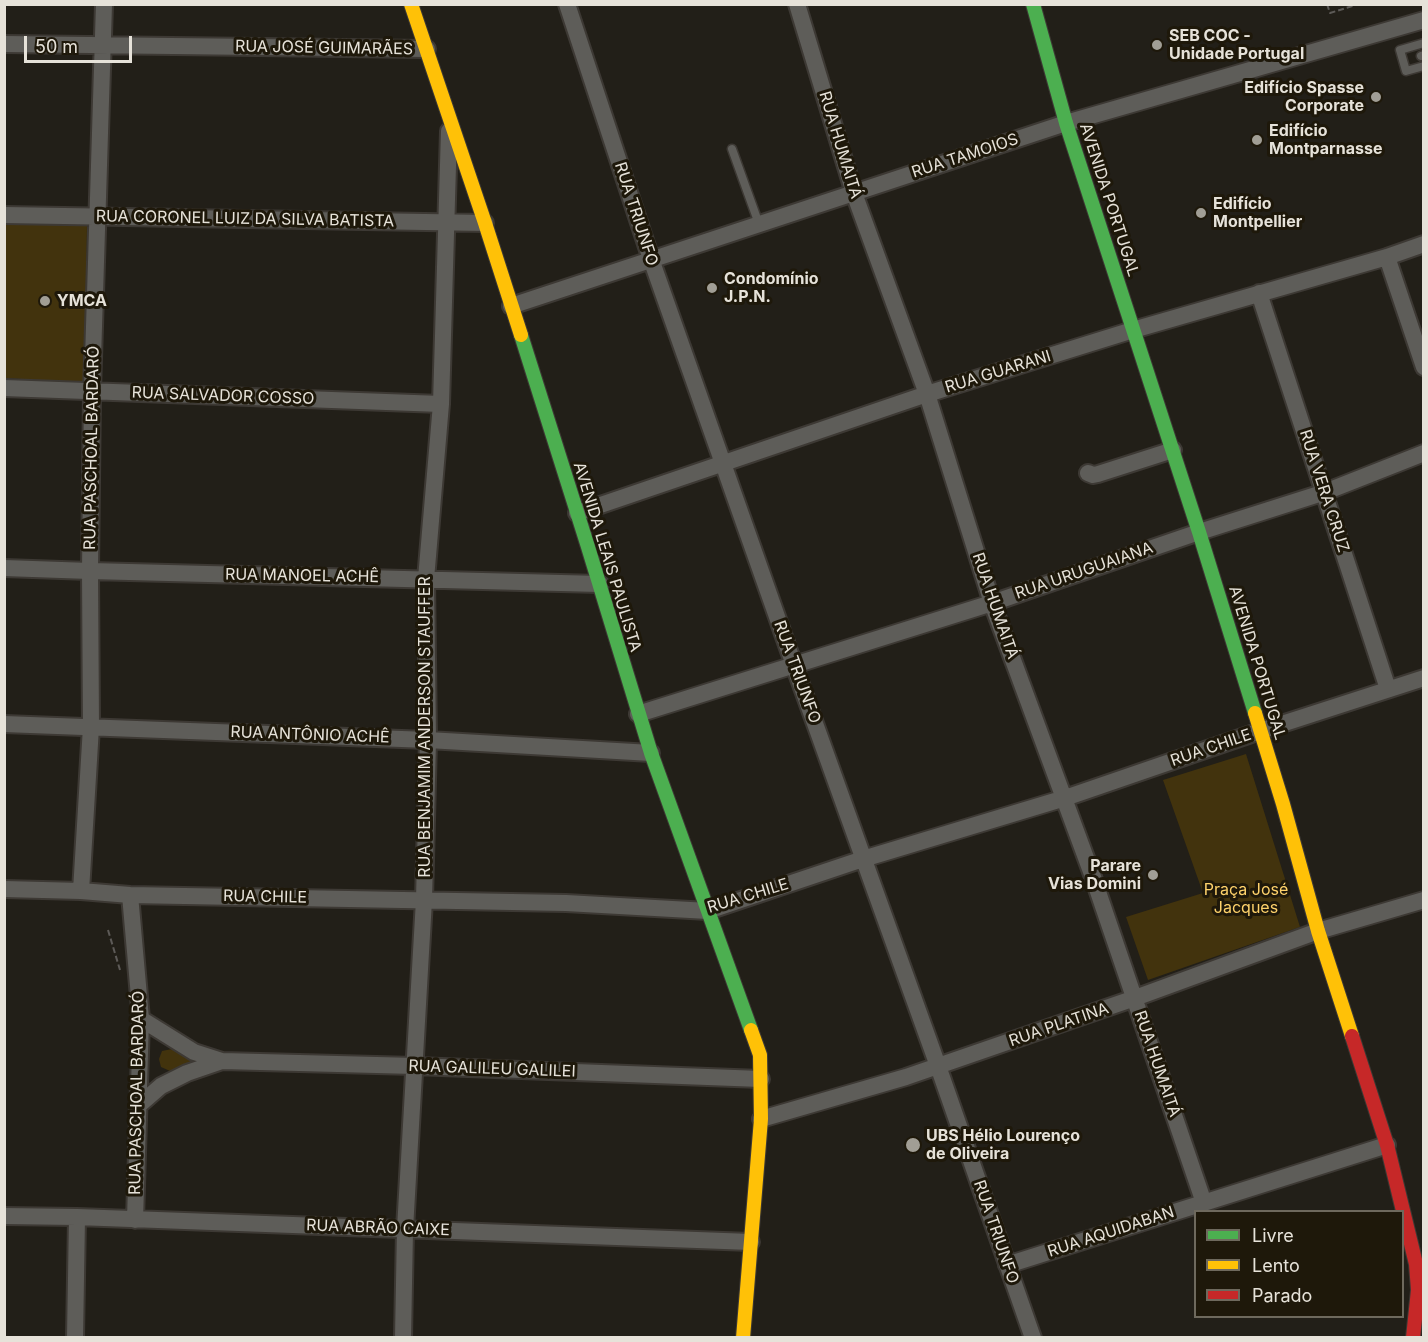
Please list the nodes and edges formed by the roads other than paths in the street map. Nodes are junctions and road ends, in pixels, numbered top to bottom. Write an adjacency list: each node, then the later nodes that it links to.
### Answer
1 (104, 4): 9 (street, RUA PASCHOAL BARDARÓ)
2 (411, 4): 10 (street, AVENIDA LEAIS PAULISTA)
3 (567, 4): 23 (street, RUA TRIUNFO)
4 (797, 4): 15 (street, RUA HUMAITÁ)
5 (1033, 4): 13 (street, AVENIDA PORTUGAL)
6 (1424, 20): 13 (street, RUA TAMOIOS)
7 (1424, 43): 11 (lane)
8 (4, 44): 9 (street, RUA JOSÉ GUIMARÃES)
9 (103, 45): 10 (street, RUA JOSÉ GUIMARÃES); 17 (street, RUA PASCHOAL BARDARÓ)
10 (427, 49): 12 (street, AVENIDA LEAIS PAULISTA)
11 (1424, 66)
12 (450, 117): 18 (street, RUA BENJAMIM ANDERSON STAUFFER); 19 (street, AVENIDA LEAIS PAULISTA)
13 (1066, 123): 15 (street, RUA TAMOIOS); 26 (street, AVENIDA PORTUGAL)
14 (732, 149): 20 (lane)
15 (854, 193): 20 (street, RUA TAMOIOS); 30 (street, RUA HUMAITÁ)
16 (4, 215): 17 (street, RUA CORONEL LUIZ DA SILVA BATISTA)
17 (97, 217): 18 (street, RUA CORONEL LUIZ DA SILVA BATISTA); 29 (street, RUA PASCHOAL BARDARÓ)
18 (446, 222): 19 (street, RUA CORONEL LUIZ DA SILVA BATISTA); 31 (street, RUA BENJAMIM ANDERSON STAUFFER)
19 (485, 223): 25 (street, AVENIDA LEAIS PAULISTA)
20 (759, 224): 23 (street, RUA TAMOIOS)
21 (1424, 244): 22 (street, RUA GUARANI)
22 (1387, 257): 24 (street, RUA GUARANI); 27 (street)
23 (651, 259): 25 (street, RUA TAMOIOS); 34 (street, RUA TRIUNFO)
24 (1259, 293): 26 (street, RUA GUARANI); 36 (street, RUA VERA CRUZ)
25 (511, 306): 37 (street, AVENIDA LEAIS PAULISTA)
26 (1133, 330): 30 (street, RUA GUARANI); 32 (street, AVENIDA PORTUGAL)
27 (1424, 367)
28 (4, 388): 29 (street, RUA SALVADOR COSSO)
29 (92, 391): 31 (street, RUA SALVADOR COSSO); 40 (street, RUA PASCHOAL BARDARÓ)
30 (927, 394): 34 (street, RUA GUARANI); 43 (street, RUA HUMAITÁ)
31 (441, 404): 41 (street, RUA BENJAMIM ANDERSON STAUFFER)
32 (1173, 450): 35 (street); 38 (street, AVENIDA PORTUGAL)
33 (1424, 453): 36 (street, RUA URUGUAIANA)
34 (723, 463): 37 (street, RUA GUARANI); 44 (street, RUA TRIUNFO)
35 (1088, 473)
36 (1325, 492): 38 (street, RUA URUGUAIANA); 46 (street, RUA VERA CRUZ)
37 (577, 513): 42 (street, AVENIDA LEAIS PAULISTA)
38 (1199, 532): 43 (street, RUA URUGUAIANA); 50 (street, AVENIDA PORTUGAL)
39 (4, 568): 40 (street, RUA MANOEL ACHÊ)
40 (90, 571): 41 (street, RUA MANOEL ACHÊ); 49 (street, RUA PASCHOAL BARDARÓ)
41 (426, 579): 42 (street, RUA MANOEL ACHÊ); 51 (street, RUA BENJAMIM ANDERSON STAUFFER)
42 (600, 584): 47 (street, AVENIDA LEAIS PAULISTA)
43 (992, 603): 44 (street, RUA URUGUAIANA); 53 (street, RUA HUMAITÁ)
44 (794, 665): 47 (street, RUA URUGUAIANA); 54 (street, RUA TRIUNFO)
45 (1424, 678): 46 (street, RUA CHILE)
46 (1389, 689): 50 (street, RUA CHILE)
47 (638, 714): 52 (street, AVENIDA LEAIS PAULISTA)
48 (4, 724): 49 (street, RUA ANTÔNIO ACHÊ)
49 (91, 727): 51 (street, RUA ANTÔNIO ACHÊ); 56 (street, RUA PASCHOAL BARDARÓ)
50 (1260, 731): 53 (street, RUA CHILE); 61 (street, AVENIDA PORTUGAL)
51 (428, 740): 52 (street, RUA ANTÔNIO ACHÊ); 58 (street, RUA BENJAMIM ANDERSON STAUFFER)
52 (651, 753): 60 (street, AVENIDA LEAIS PAULISTA)
53 (1065, 798): 54 (street, RUA CHILE); 62 (street, RUA HUMAITÁ)
54 (863, 859): 60 (street, RUA CHILE); 66 (street, RUA TRIUNFO)
55 (4, 889): 56 (street, RUA CHILE)
56 (81, 891): 57 (street, RUA CHILE)
57 (130, 895): 58 (street, RUA CHILE); 63 (street, RUA PASCHOAL BARDARÓ)
58 (424, 900): 60 (street, RUA CHILE); 65 (street, RUA BENJAMIM ANDERSON STAUFFER)
59 (1424, 900): 61 (street, RUA PLATINA)
60 (708, 911): 67 (street, AVENIDA LEAIS PAULISTA)
61 (1318, 931): 62 (street, RUA PLATINA); 70 (street, AVENIDA PORTUGAL)
62 (1136, 998): 66 (street, RUA PLATINA); 71 (street, RUA HUMAITÁ)
63 (141, 1019): 64 (street, RUA GALILEU GALILEI); 68 (street, RUA PASCHOAL BARDARÓ)
64 (222, 1061): 65 (street, RUA GALILEU GALILEI); 68 (street, RUA GALILEU GALILEI)
65 (415, 1066): 67 (street, RUA GALILEU GALILEI); 77 (street, RUA BENJAMIM ANDERSON STAUFFER)
66 (938, 1066): 69 (street, RUA PLATINA); 79 (street, RUA TRIUNFO)
67 (761, 1079): 69 (street, AVENIDA LEAIS PAULISTA)
68 (138, 1106): 76 (street, RUA PASCHOAL BARDARÓ)
69 (761, 1119): 78 (street, AVENIDA LEAIS PAULISTA)
70 (1387, 1145): 71 (street, RUA AQUIDABAN); 72 (street, AVENIDA PORTUGAL)
71 (1204, 1203): 79 (street, RUA AQUIDABAN)
72 (1403, 1210)
73 (1404, 1215): 84 (street, AVENIDA PORTUGAL)
74 (4, 1216): 75 (street, RUA ABRÃO CAIXE)
75 (77, 1217): 76 (street, RUA ABRÃO CAIXE); 80 (street)
76 (135, 1220): 77 (street, RUA ABRÃO CAIXE)
77 (405, 1229): 78 (street, RUA ABRÃO CAIXE); 81 (street, RUA BENJAMIM ANDERSON STAUFFER)
78 (751, 1242): 82 (street, AVENIDA LEAIS PAULISTA)
79 (1007, 1265): 83 (street, RUA TRIUNFO)
80 (75, 1338)
81 (403, 1338)
82 (743, 1338)
83 (1033, 1338)
84 (1413, 1338)

